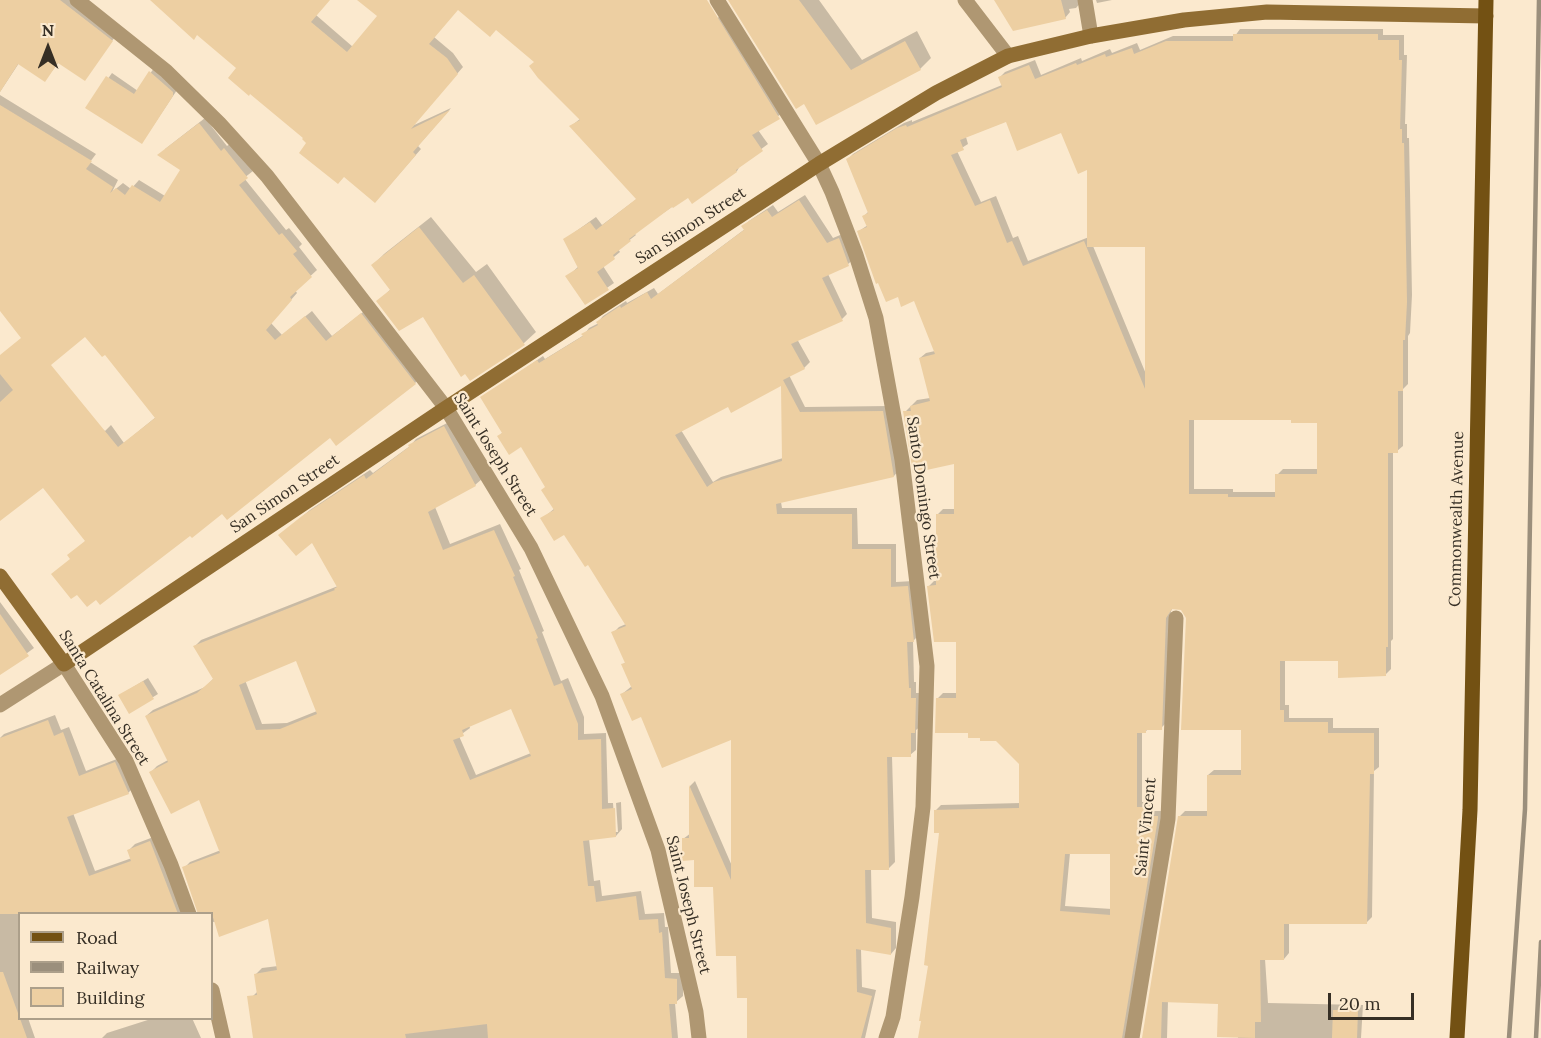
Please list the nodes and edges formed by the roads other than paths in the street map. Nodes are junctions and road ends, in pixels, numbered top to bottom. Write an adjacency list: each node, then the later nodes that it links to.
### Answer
1 (77, 0): 10 (street, Saint Joseph Street)
2 (717, 0): 9 (street, Santo Domingo Street)
3 (965, 0): 8 (street)
4 (1085, 0): 7 (street)
5 (1486, 0): 6 (main road, Commonwealth Avenue)
6 (1486, 16): 7 (main road, San Simon Street); 21 (main road, Commonwealth Avenue)
7 (1091, 36): 8 (main road, San Simon Street)
8 (1008, 56): 9 (main road, San Simon Street)
9 (819, 164): 10 (main road, San Simon Street); 19 (street, Santo Domingo Street)
10 (446, 408): 13 (main road, San Simon Street); 18 (street, Saint Joseph Street)
11 (0, 576): 13 (main road, Santa Catalina Street)
12 (1176, 618): 20 (street, Saint Vincent)
13 (64, 664): 14 (street, San Simon Street); 15 (street, Santa Catalina Street)
14 (0, 705)
15 (188, 912)
16 (213, 994): 17 (street)
17 (223, 1038)
18 (699, 1038)
19 (886, 1038)
20 (1132, 1038)
21 (1457, 1038)

